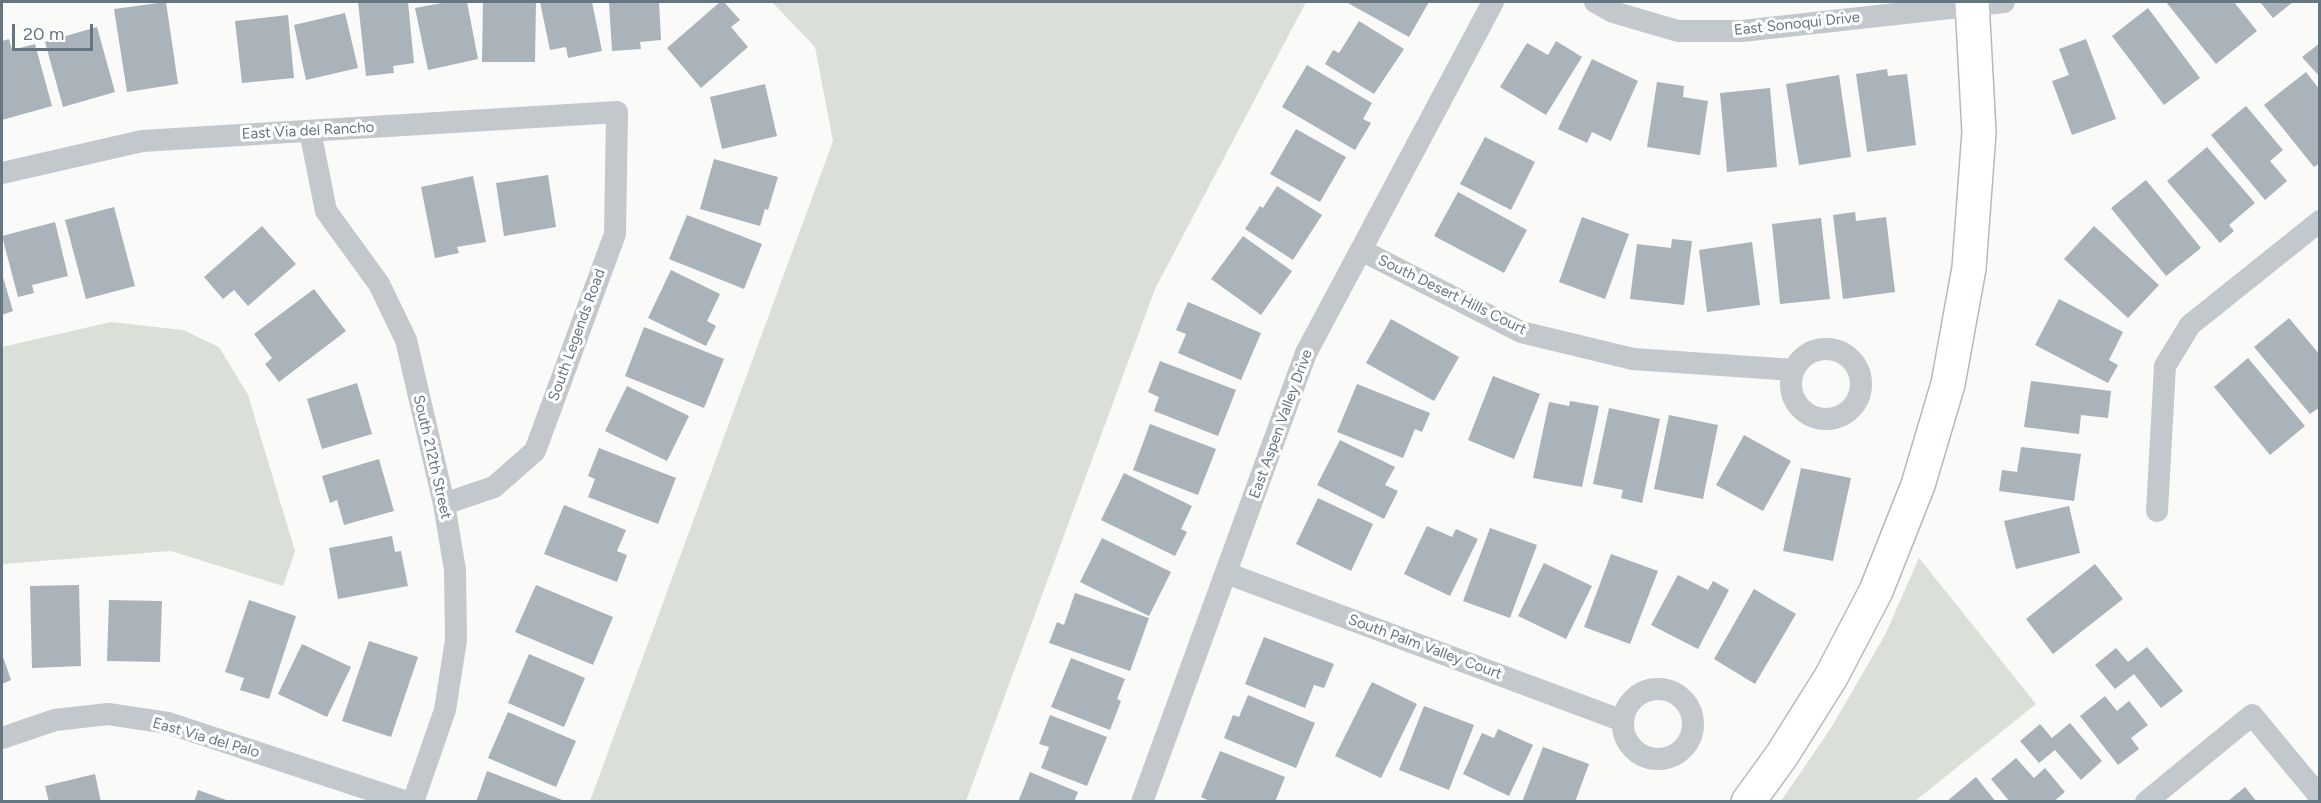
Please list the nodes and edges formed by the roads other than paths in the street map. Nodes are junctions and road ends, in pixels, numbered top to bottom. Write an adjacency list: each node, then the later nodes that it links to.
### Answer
1 (1493, 2): 8 (street, East Aspen Valley Drive)
2 (1595, 2): 3 (street, East Sonoqui Drive)
3 (1983, 3): 19 (street)
4 (617, 112): 5 (street, East Via del Rancho); 10 (street, South Legends Road)
5 (310, 130): 6 (street, East Via del Rancho); 10 (street, South 212th Street)
6 (2, 173)
7 (2319, 221): 11 (street)
8 (1361, 250): 9 (street, South Desert Hills Court); 12 (street, East Aspen Valley Drive)
9 (1794, 370)
10 (444, 504): 17 (street, South 212th Street)
11 (2157, 511)
12 (1226, 573): 13 (street, South Palm Valley Court); 18 (street, East Aspen Valley Drive)
13 (1623, 721)
14 (2, 738): 16 (street, East Via del Palo)
15 (2319, 797): 20 (street)
16 (407, 801)
17 (413, 801)
18 (1143, 801)
19 (1748, 801)
20 (2146, 801)

